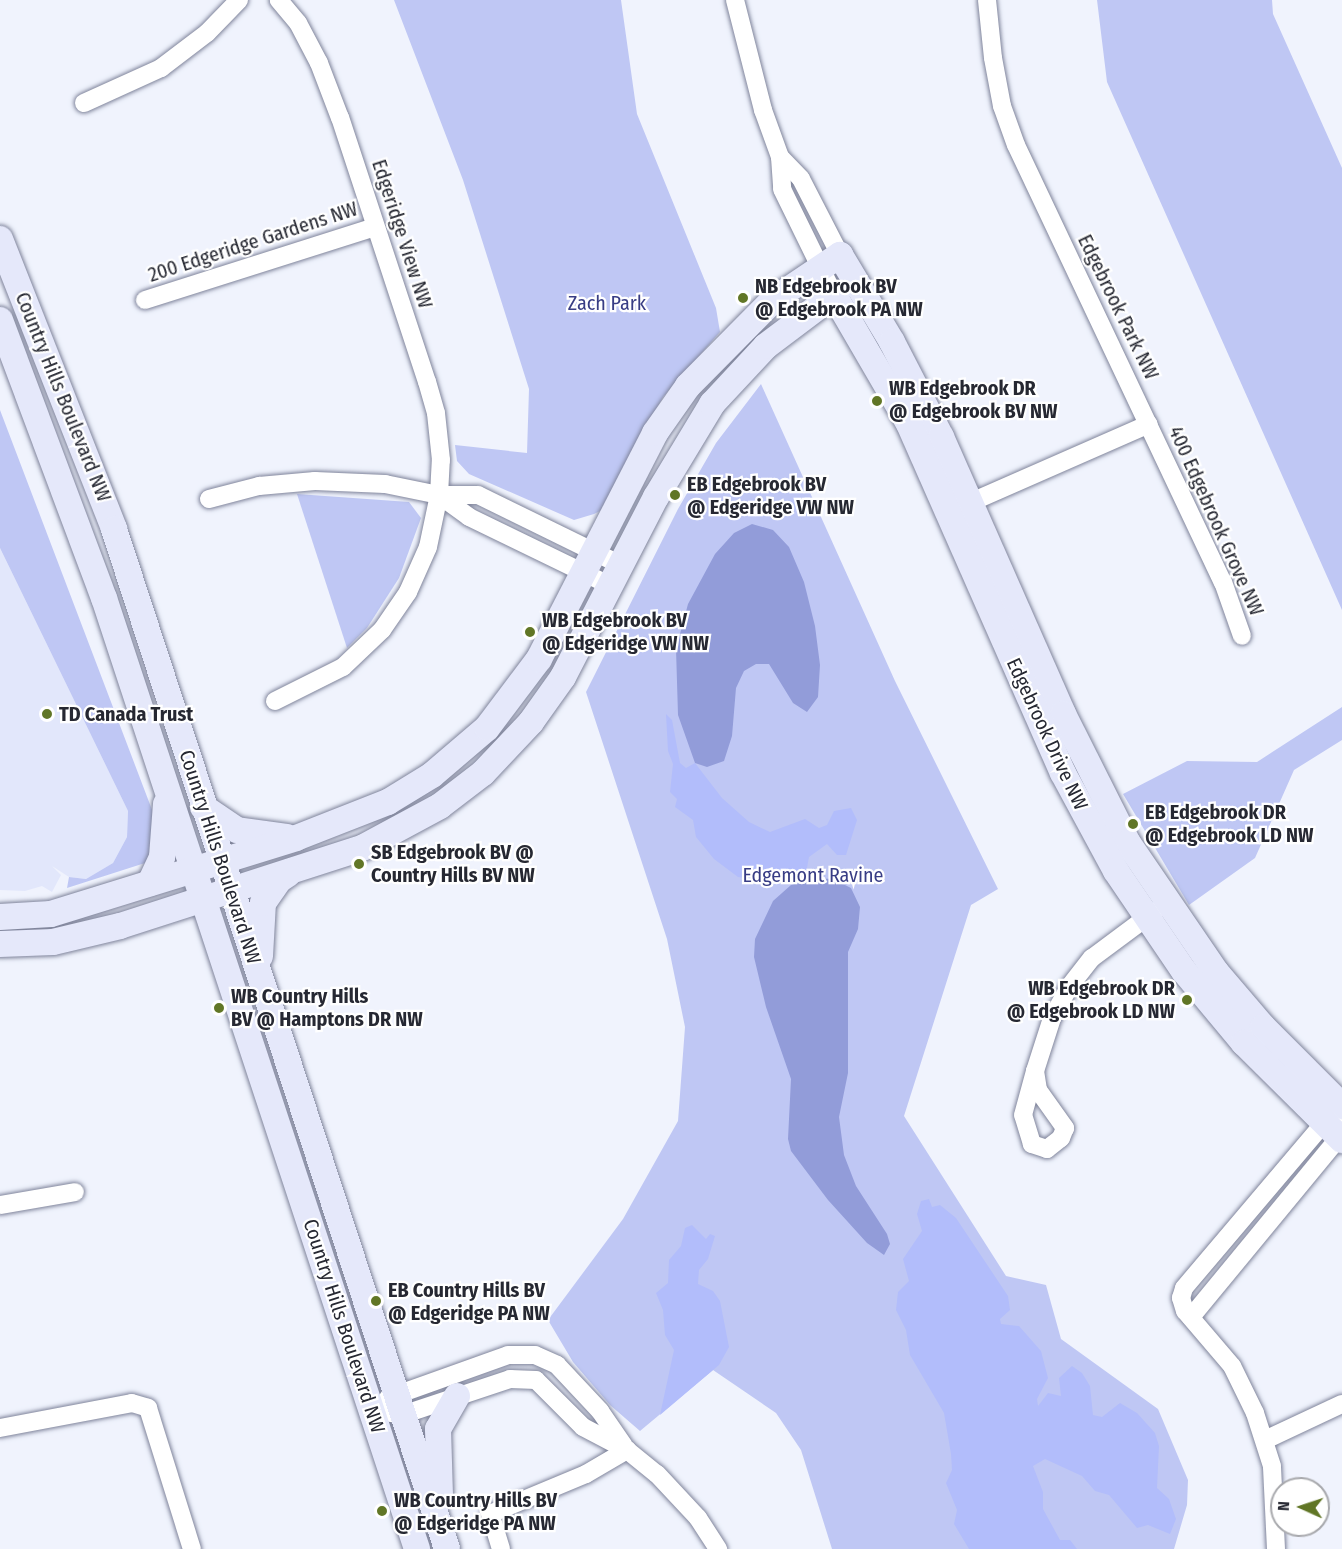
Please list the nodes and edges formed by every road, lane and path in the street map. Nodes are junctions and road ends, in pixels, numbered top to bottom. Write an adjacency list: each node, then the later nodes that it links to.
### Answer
1 (238, 0): 5 (street)
2 (279, 0): 6 (street, Edgeridge View NW)
3 (735, 0): 8 (street)
4 (987, 0): 11 (street, Edgebrook Park NW)
5 (84, 103)
6 (375, 227): 9 (street, 200 Edgeridge Gardens NW); 12 (street, Edgeridge View NW)
7 (0, 238): 20 (street, Country Hills Boulevard NW)
8 (835, 276): 14 (street, Edgebrook Drive NW); 15 (street); 16 (street)
9 (145, 300)
10 (0, 320): 19 (street, Country Hills Boulevard NW)
11 (1149, 424): 14 (street); 17 (street, 400 Edgebrook Grove NW)
12 (439, 495): 13 (street); 15 (street); 18 (street, Edgeridge View NW)
13 (209, 499)
14 (959, 507): 28 (street, Edgebrook Drive NW)
15 (590, 562): 16 (street); 21 (street)
16 (616, 576): 24 (street)
17 (1242, 636)
18 (275, 701)
19 (167, 789): 23 (street, Country Hills Boulevard NW); 25 (street)
20 (203, 807): 21 (street); 22 (street, Country Hills Boulevard NW)
21 (296, 838): 22 (street)
22 (222, 863): 23 (street); 26 (street, Country Hills Boulevard NW)
23 (193, 870): 25 (street); 27 (street, Country Hills Boulevard NW)
24 (291, 872): 26 (street); 31 (street)
25 (150, 883): 29 (street)
26 (231, 892): 27 (street); 31 (street, Country Hills Boulevard NW)
27 (203, 900): 30 (street); 42 (street, Country Hills Boulevard NW)
28 (1156, 910): 32 (street); 33 (street, Edgebrook Drive NW)
29 (0, 916)
30 (0, 944)
31 (260, 979): 40 (street, Country Hills Boulevard NW)
32 (1035, 1071)
33 (1339, 1126): 36 (street); 37 (street)
34 (75, 1192): 35 (street)
35 (0, 1205)
36 (1252, 1209): 37 (street); 38 (street)
37 (1270, 1223): 38 (street)
38 (1191, 1317): 44 (street)
39 (457, 1396): 40 (street); 45 (street); 46 (street)
40 (398, 1403): 42 (street); 45 (street); 46 (street, Country Hills Boulevard NW)
41 (1342, 1404): 44 (street)
42 (372, 1410): 48 (street, Country Hills Boulevard NW)
43 (0, 1428): 47 (street)
44 (1265, 1440): 51 (street)
45 (627, 1450): 49 (street); 50 (street)
46 (445, 1540)
47 (192, 1549)
48 (417, 1549)
49 (501, 1549)
50 (718, 1549)
51 (1275, 1549)

